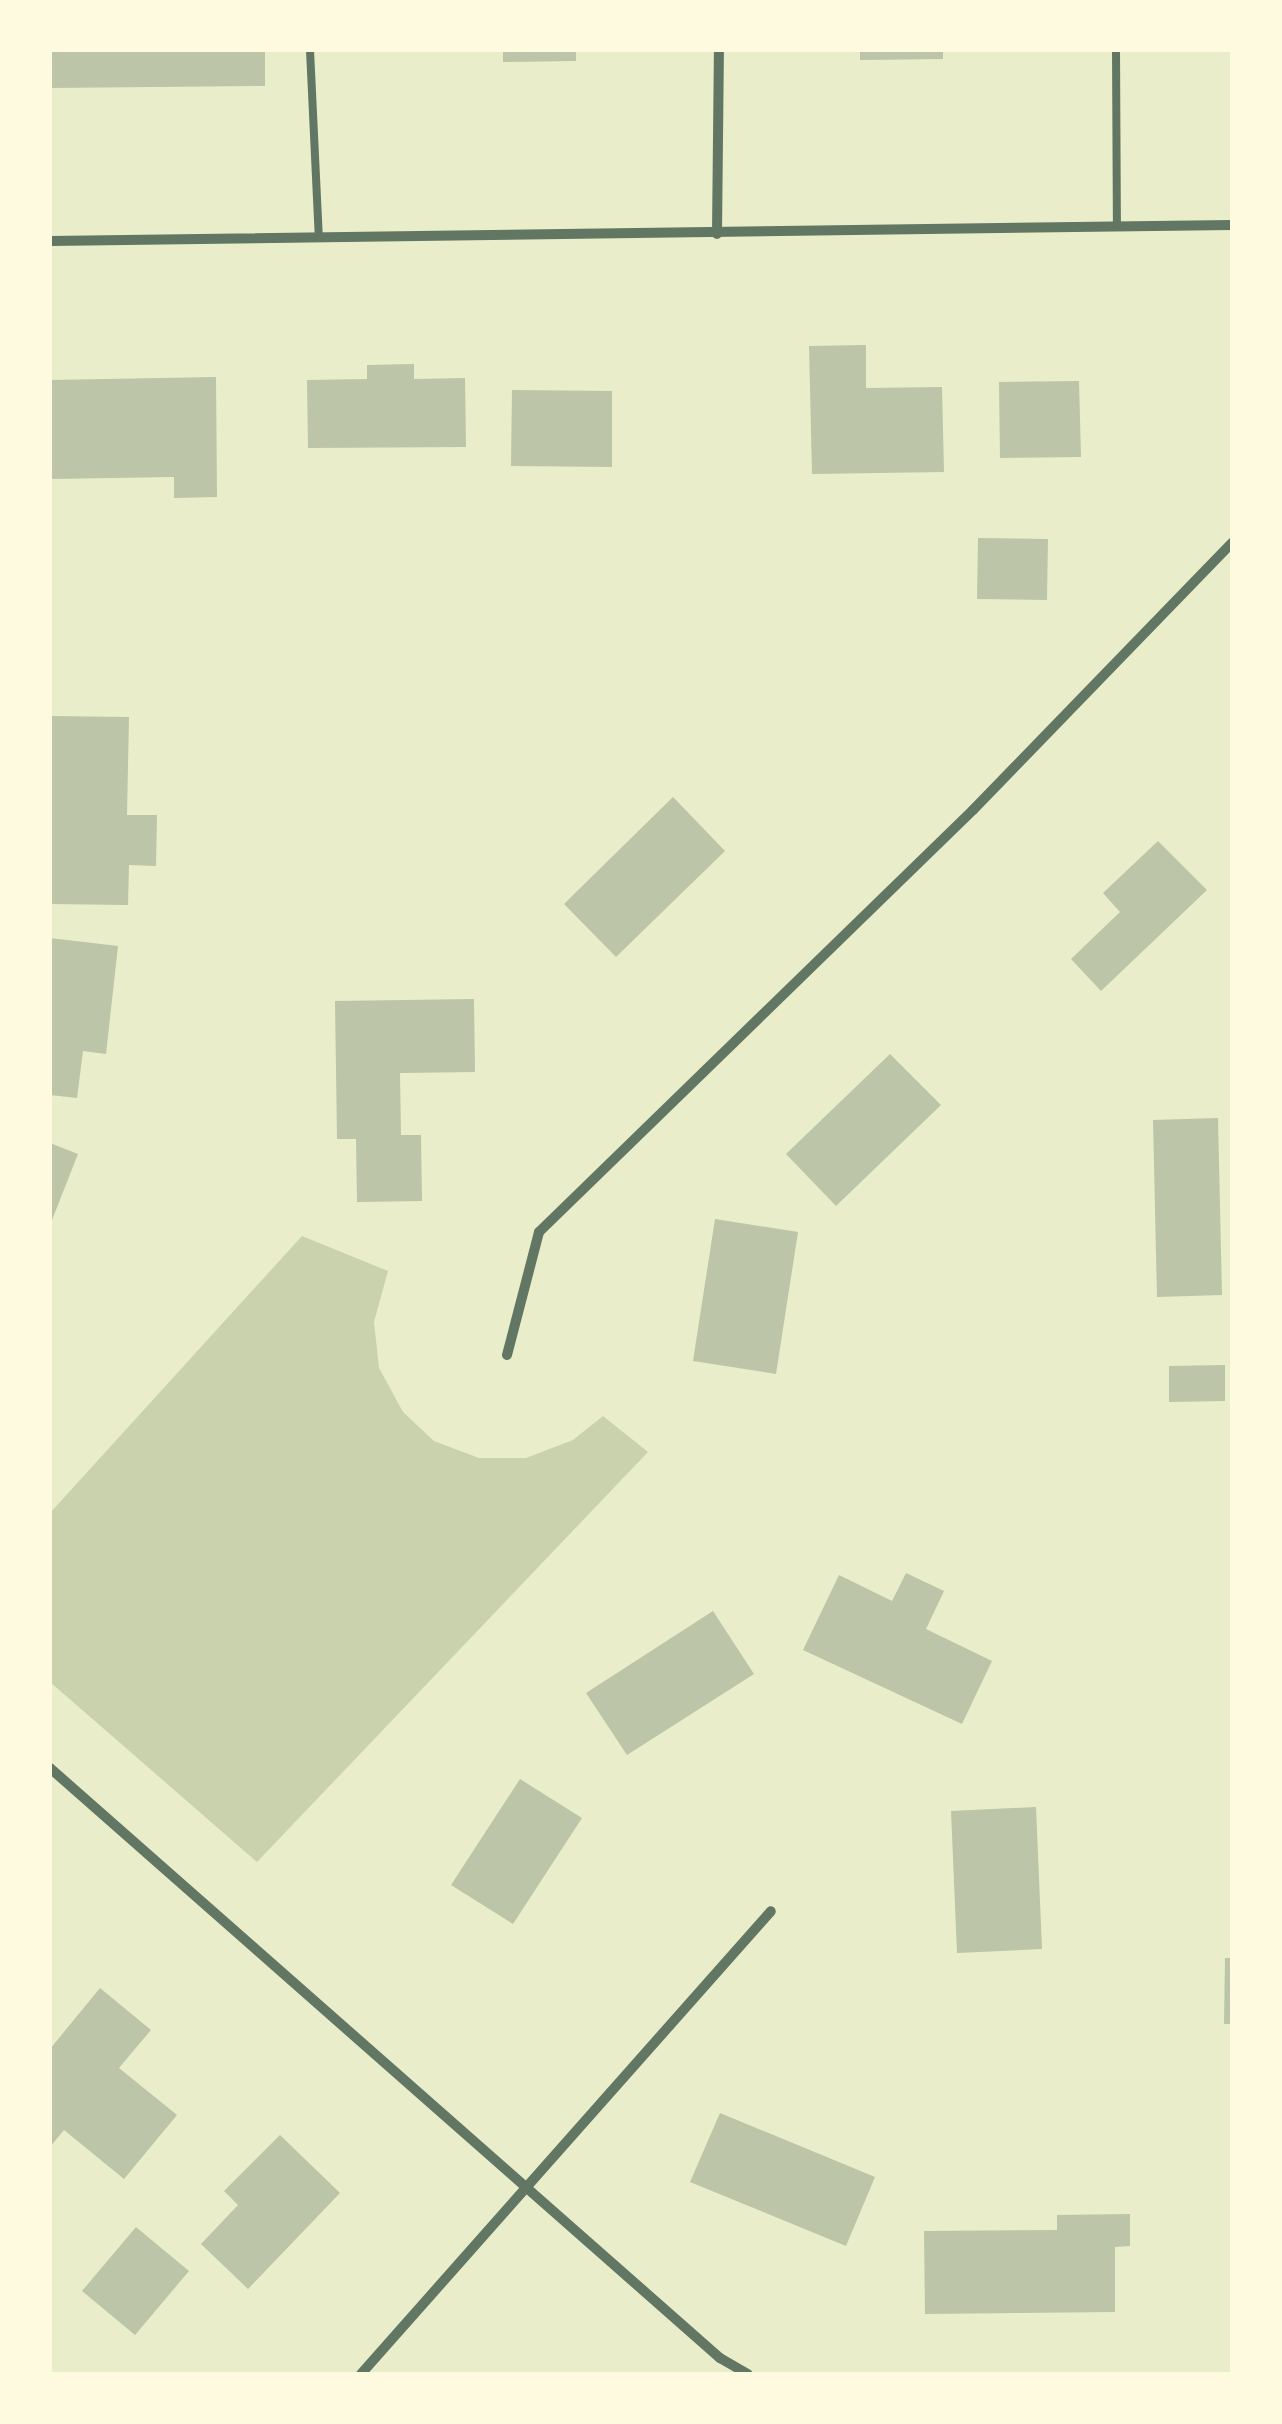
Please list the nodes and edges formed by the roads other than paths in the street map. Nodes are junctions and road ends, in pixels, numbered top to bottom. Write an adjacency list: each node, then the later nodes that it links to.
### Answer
1 (310, 50): 7 (lane)
2 (719, 50): 6 (street)
3 (1116, 50): 5 (lane)
4 (1232, 225): 5 (street)
5 (1117, 227): 6 (street)
6 (717, 234): 7 (street)
7 (319, 238): 8 (street)
8 (50, 241)
9 (1232, 543): 10 (street)
10 (507, 1355)
11 (50, 1768): 13 (street)
12 (772, 1911): 13 (street)
13 (527, 2190): 14 (street); 15 (street)
14 (361, 2374)
15 (748, 2374)

